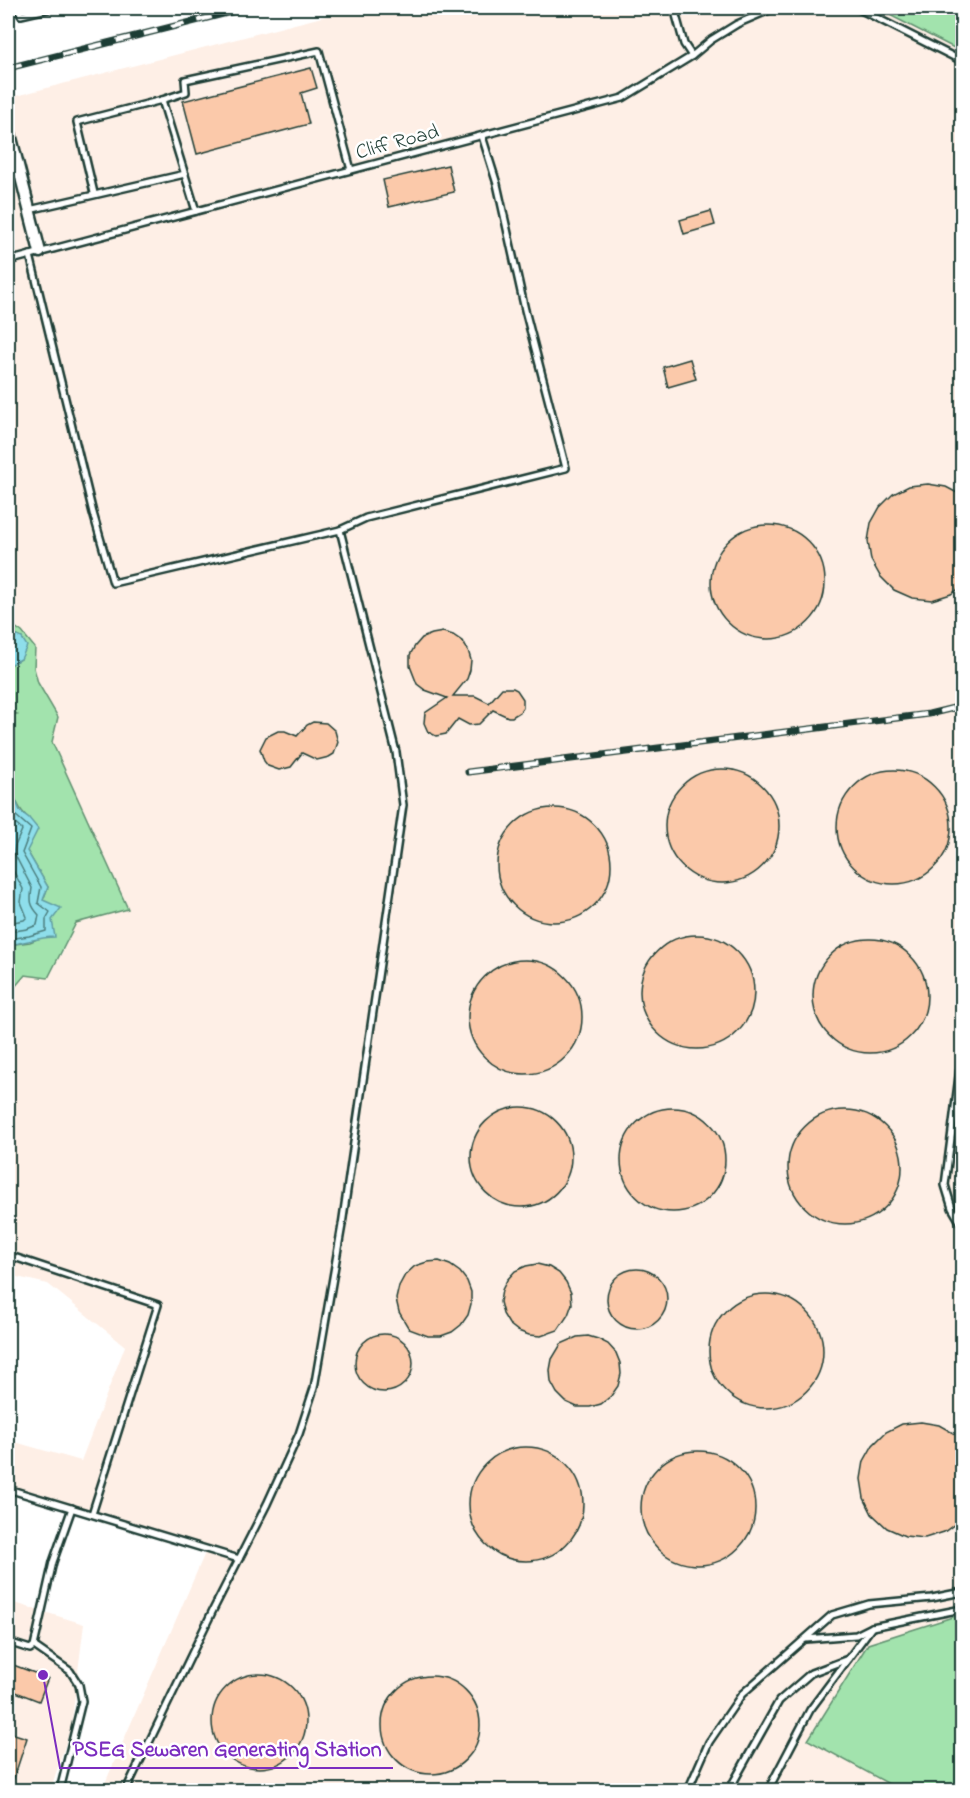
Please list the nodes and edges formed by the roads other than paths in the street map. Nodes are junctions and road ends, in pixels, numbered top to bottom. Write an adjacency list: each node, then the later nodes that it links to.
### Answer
1 (18, 8): 2 (lane)
2 (51, 8)
3 (674, 8): 6 (lane)
4 (774, 8): 6 (lane, Cliff Road)
5 (857, 8): 7 (lane)
6 (692, 56): 10 (lane, Cliff Road)
7 (963, 61)
8 (162, 100): 11 (lane); 12 (lane); 13 (lane)
9 (8, 126): 14 (street)
10 (482, 136): 11 (lane, Cliff Road); 18 (lane)
11 (351, 170): 15 (lane, Cliff Road)
12 (184, 174): 13 (lane); 15 (lane)
13 (94, 193): 14 (lane)
14 (29, 210): 16 (street)
15 (196, 211): 16 (lane, Cliff Road)
16 (35, 254): 17 (lane, Cliff Road); 18 (lane)
17 (8, 261)
18 (340, 530): 25 (lane)
19 (963, 1053): 20 (lane)
20 (963, 1225)
21 (8, 1255): 24 (lane)
22 (8, 1489): 23 (lane)
23 (72, 1508): 24 (lane); 31 (lane)
24 (92, 1514): 25 (lane)
25 (239, 1559): 34 (lane)
26 (963, 1592): 29 (lane)
27 (963, 1609): 28 (lane)
28 (872, 1627): 29 (lane); 32 (lane)
29 (805, 1639): 35 (lane)
30 (8, 1642): 31 (lane)
31 (34, 1646): 33 (lane)
32 (848, 1659): 36 (lane); 37 (lane)
33 (60, 1791)
34 (126, 1791)
35 (688, 1791)
36 (729, 1791)
37 (768, 1791)

